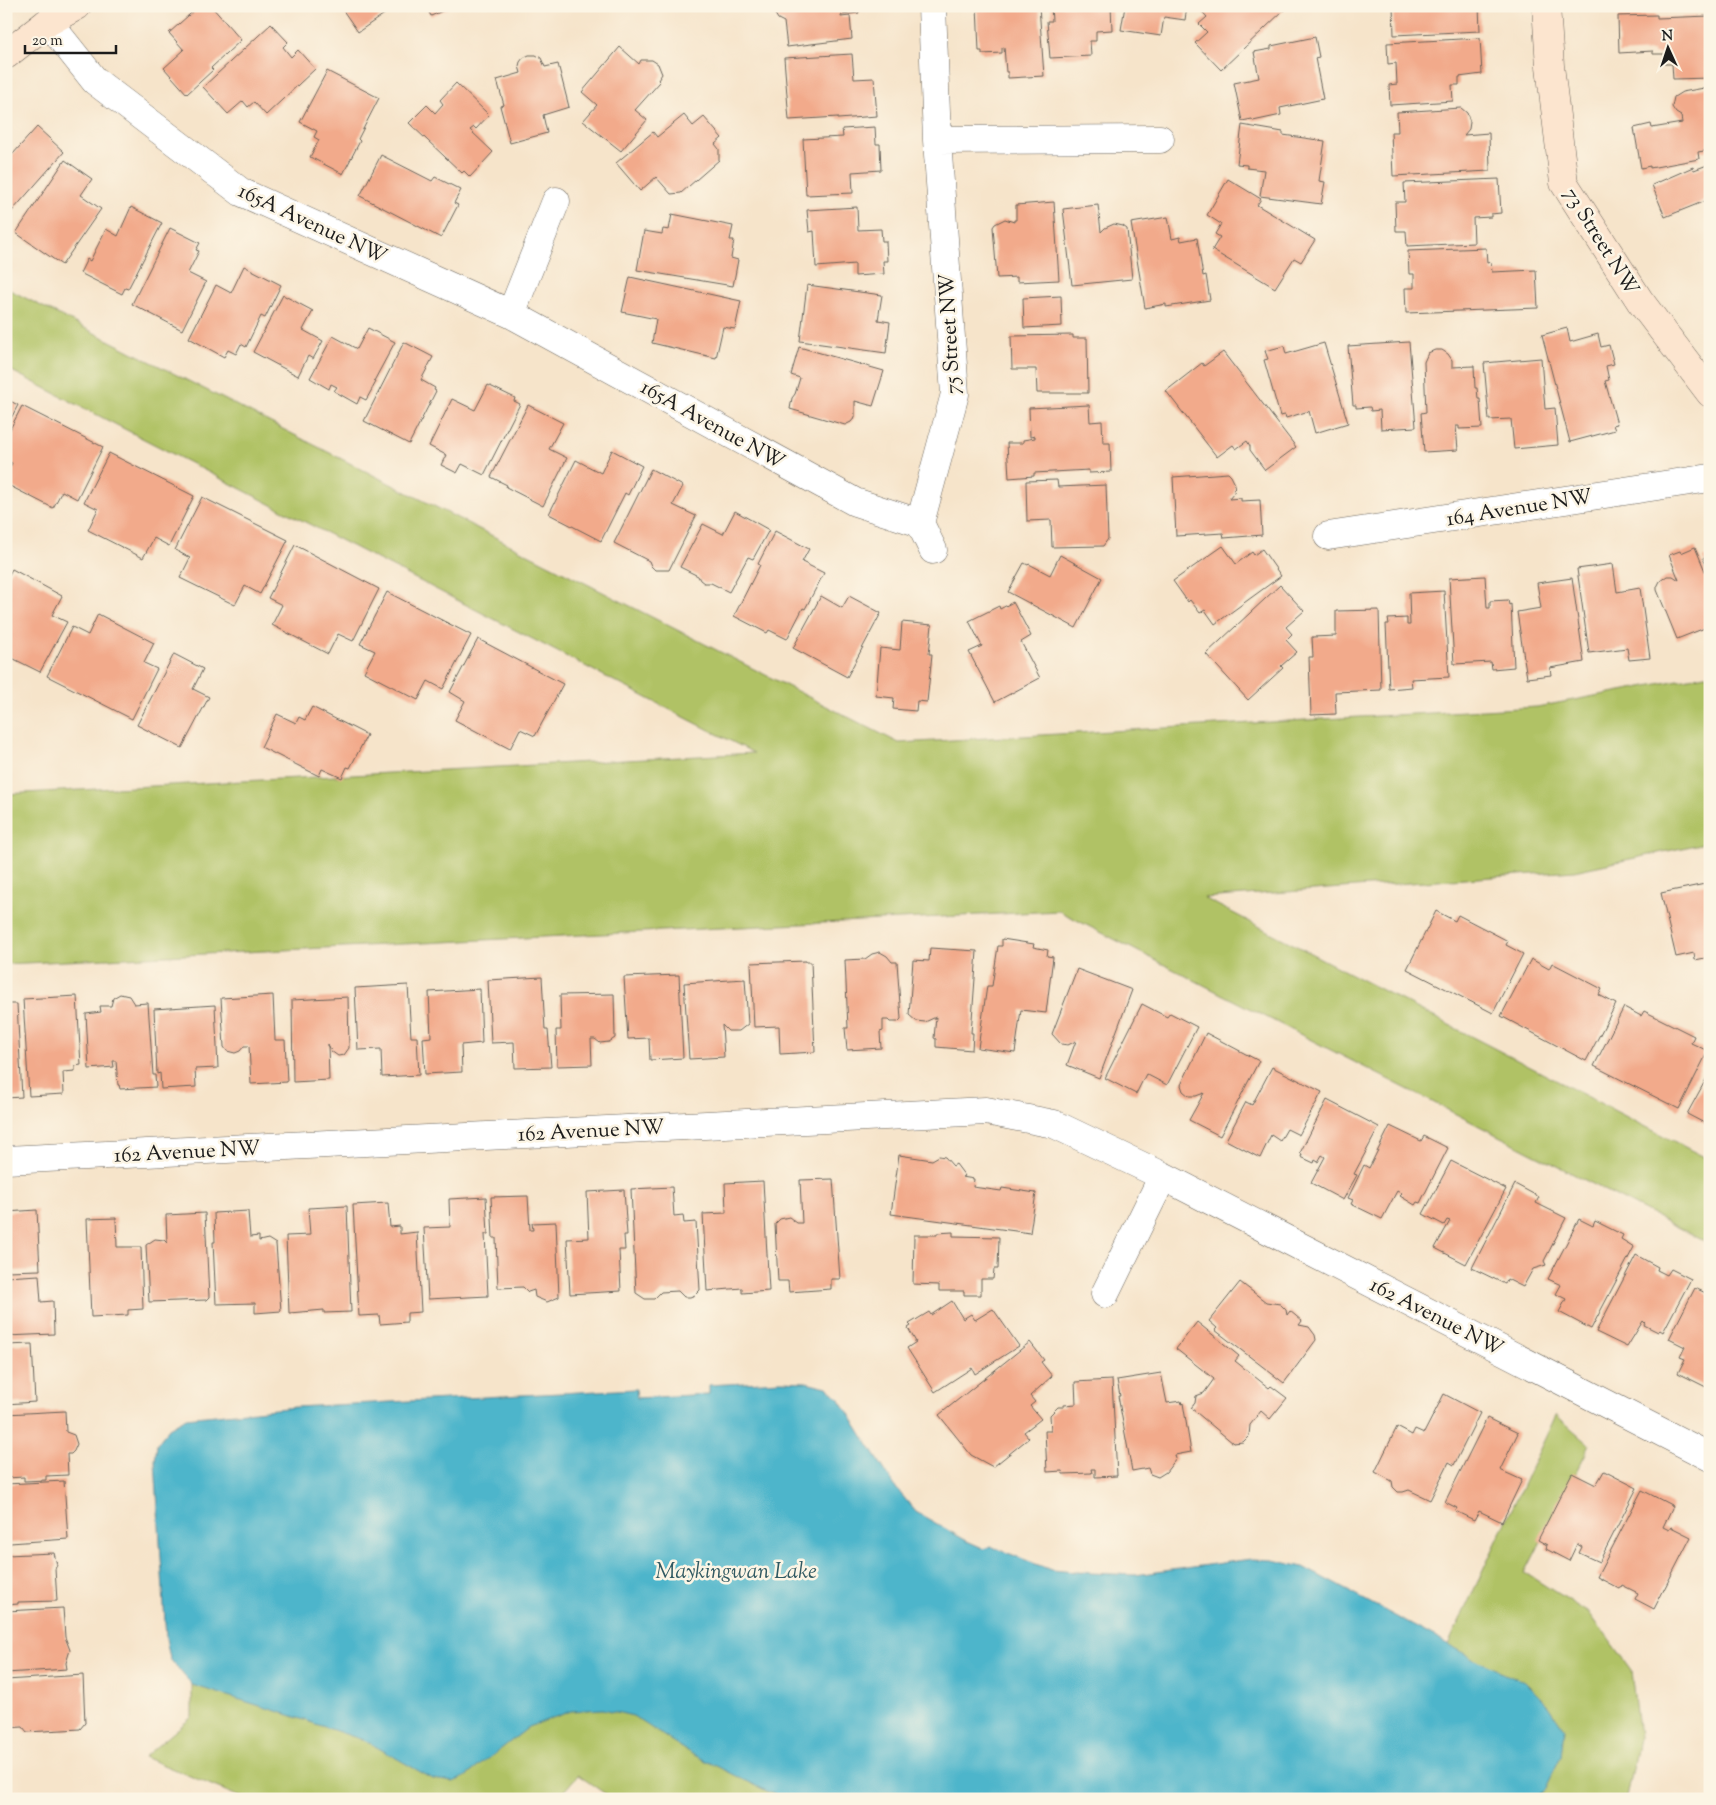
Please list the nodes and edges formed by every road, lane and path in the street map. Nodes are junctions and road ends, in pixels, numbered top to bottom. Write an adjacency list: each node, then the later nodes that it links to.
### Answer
1 (77, 6): 4 (street)
2 (932, 6): 7 (street, 75 Street NW)
3 (1546, 6): 10 (street, 73 Street NW)
4 (48, 22): 5 (street); 9 (street, 165A Avenue NW)
5 (6, 55)
6 (1160, 139): 7 (street)
7 (937, 140): 12 (street, 75 Street NW)
8 (556, 201): 9 (street)
9 (511, 314): 12 (street, 165A Avenue NW)
10 (1710, 393)
11 (1710, 478): 13 (street, 164 Avenue NW)
12 (920, 523): 14 (street)
13 (1328, 536)
14 (933, 550)
15 (6, 1160): 16 (street, 162 Avenue NW)
16 (1163, 1176): 17 (street); 18 (street, 162 Avenue NW)
17 (1105, 1294)
18 (1710, 1457)

